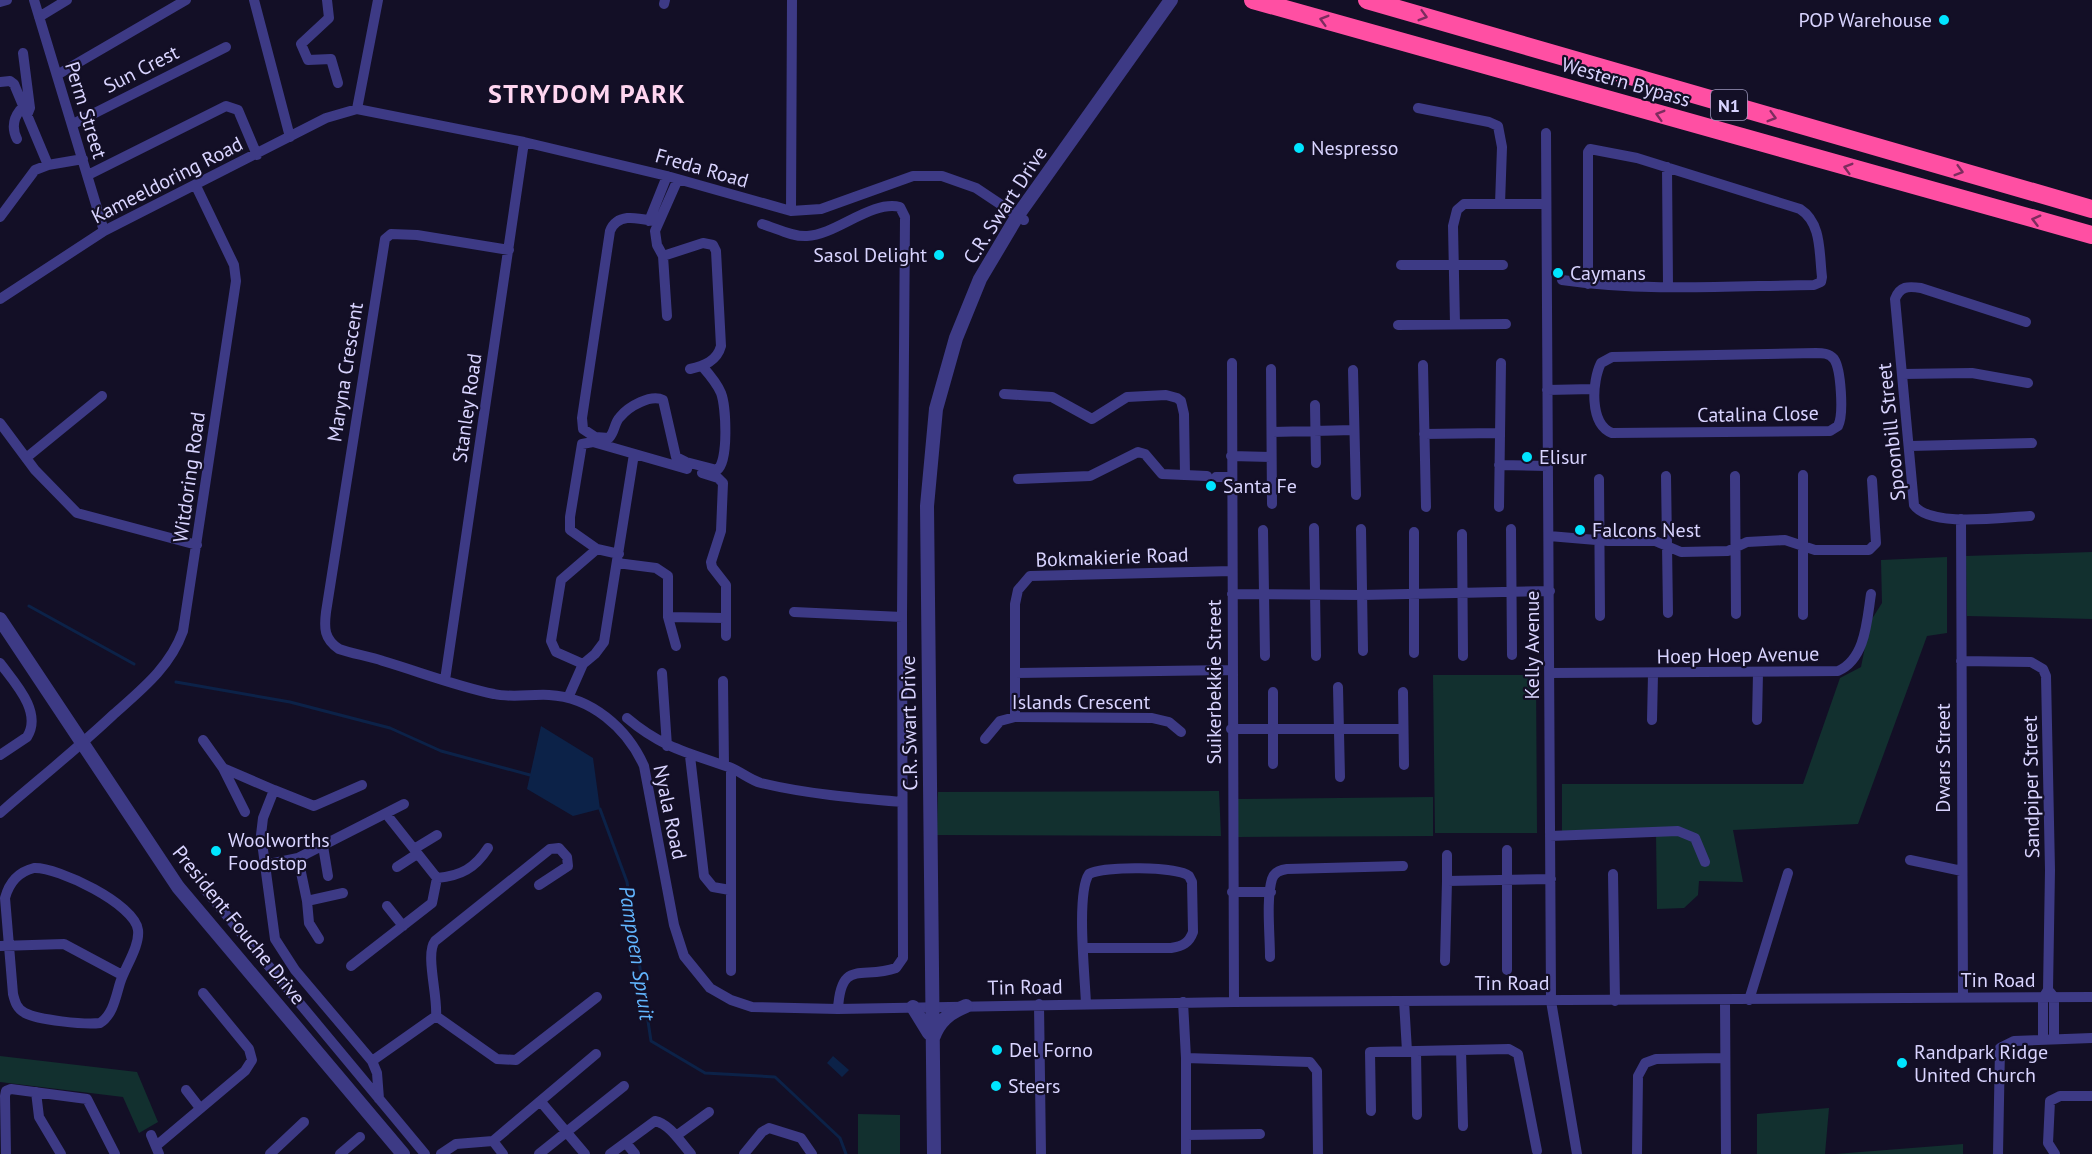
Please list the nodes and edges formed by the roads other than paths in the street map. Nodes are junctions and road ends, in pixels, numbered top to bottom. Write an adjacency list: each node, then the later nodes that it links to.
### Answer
1 (7, 0): 12 (street)
2 (34, 0): 13 (street, Perm Street)
3 (67, 0): 13 (street)
4 (186, 0): 16 (street)
5 (254, 0): 24 (street)
6 (327, 0): 18 (street)
7 (378, 0): 20 (street)
8 (792, 0): 37 (street)
9 (1171, 0): 39 (street, C.R. Swart Drive)
10 (1253, 0): 43 (highway, Western Bypass / N1, one-way to 10)
11 (1366, 0): 36 (highway, Western Bypass / N1, one-way to 36)
12 (0, 2)
13 (39, 16): 16 (street, Perm Street)
14 (226, 47): 22 (street, Sun Crest)
15 (23, 53): 21 (street)
16 (57, 75): 22 (street, Perm Street)
17 (0, 82): 21 (street)
18 (338, 83)
19 (1418, 108): 34 (street)
20 (357, 109): 24 (street, Kameeldoring Road); 26 (street, Freda Road)
21 (28, 113): 25 (street); 29 (street)
22 (73, 124): 28 (street, Perm Street)
23 (1546, 133): 35 (street, Kelly Avenue)
24 (290, 137): 27 (street, Kameeldoring Road)
25 (17, 139)
26 (524, 142): 32 (street, Freda Road); 44 (street, Stanley Road)
27 (257, 155): 31 (street); 33 (street, Kameeldoring Road)
28 (83, 159): 29 (street); 31 (street, Perm Street)
29 (48, 165): 38 (street)
30 (1667, 167): 50 (street); 51 (street); 51 (street)
31 (88, 176): 42 (street, Perm Street)
32 (672, 178): 37 (street, Freda Road); 40 (street)
33 (196, 186): 42 (street, Kameeldoring Road); 109 (street, Witdoring Road)
34 (1500, 204): 35 (street); 46 (street)
35 (1546, 204): 49 (street, Kelly Avenue)
36 (2092, 209)
37 (791, 211): 39 (street, Freda Road)
38 (0, 216)
39 (1021, 218): 240 (street, C.R. Swart Drive)
40 (654, 221): 45 (street); 61 (street)
41 (762, 224): 131 (street)
42 (104, 231): 52 (street, Kameeldoring Road)
43 (2092, 235)
44 (509, 250): 134 (street, Maryna Crescent); 152 (street, Stanley Road)
45 (663, 256): 53 (street); 61 (street)
46 (1455, 265): 47 (street); 48 (street); 55 (street)
47 (1503, 265)
48 (1401, 266)
49 (1555, 279): 50 (street); 68 (street, Kelly Avenue)
50 (1588, 284): 51 (street)
51 (1668, 286)
52 (0, 299)
53 (667, 316)
54 (2026, 322): 65 (street, Spoonbill Street)
55 (1455, 324): 56 (street); 57 (street)
56 (1506, 324)
57 (1398, 325)
58 (1232, 363): 81 (street, Suikerbekkie Street)
59 (1501, 363): 76 (street)
60 (1423, 365): 77 (street)
61 (702, 366): 62 (street)
62 (690, 369)
63 (1271, 369): 75 (street)
64 (1353, 370): 73 (street)
65 (1904, 374): 66 (street); 79 (street, Spoonbill Street)
66 (2028, 383)
67 (1593, 389): 67 (street, Catalina Close); 68 (street)
68 (1547, 390): 86 (street, Kelly Avenue)
69 (1004, 394): 87 (street)
70 (102, 396): 83 (street)
71 (1315, 405): 74 (street)
72 (0, 423): 83 (street)
73 (1354, 430): 74 (street); 95 (street)
74 (1315, 431): 75 (street); 84 (street)
75 (1272, 432): 82 (street)
76 (1498, 433): 77 (street); 85 (street)
77 (1424, 434): 97 (street)
78 (2032, 443): 79 (street)
79 (1910, 446): 100 (street, Spoonbill Street)
80 (634, 454): 113 (street); 114 (street); 132 (street)
81 (1231, 456): 82 (street); 91 (street, Suikerbekkie Street)
82 (1271, 457): 96 (street)
83 (26, 458): 109 (street)
84 (1316, 464)
85 (1499, 465): 86 (street); 98 (street)
86 (1548, 466): 107 (street, Kelly Avenue)
87 (1185, 475): 91 (street); 92 (street)
88 (1666, 476): 110 (street)
89 (1735, 476): 112 (street)
90 (1803, 476): 111 (street)
91 (1231, 477): 115 (street, Suikerbekkie Street)
92 (1018, 479)
93 (1599, 479): 108 (street)
94 (1872, 480): 111 (street)
95 (1356, 495)
96 (1272, 504)
97 (1426, 507)
98 (1499, 507)
99 (2030, 516): 100 (street)
100 (1961, 519): 143 (street, Dwars Street)
101 (1314, 528): 123 (street)
102 (1361, 529): 124 (street)
103 (1511, 529): 117 (street)
104 (1263, 530): 119 (street)
105 (1414, 532): 120 (street)
106 (1462, 534): 121 (street)
107 (1549, 536): 108 (street); 116 (street, Kelly Avenue)
108 (1599, 539): 110 (street); 129 (street)
109 (197, 545): 169 (street, Witdoring Road)
110 (1667, 545): 112 (street); 126 (street)
111 (1803, 545): 112 (street); 128 (street)
112 (1736, 547): 127 (street)
113 (597, 549): 114 (street); 145 (street)
114 (618, 559): 130 (street); 145 (street)
115 (1232, 571): 118 (street, Suikerbekkie Street); 147 (street, Bokmakierie Road)
116 (1550, 591): 117 (street); 149 (street, Kelly Avenue)
117 (1511, 592): 121 (street); 139 (street)
118 (1233, 594): 119 (street); 146 (street, Suikerbekkie Street)
119 (1264, 594): 123 (street); 140 (street)
120 (1414, 594): 121 (street); 124 (street); 138 (street)
121 (1462, 594): 142 (street)
122 (1870, 594): 150 (street, Hoep Hoep Avenue)
123 (1315, 595): 124 (street); 141 (street)
124 (1362, 595): 137 (street)
125 (794, 612): 131 (street)
126 (1668, 613)
127 (1736, 614)
128 (1803, 615)
129 (1600, 616)
130 (668, 617): 132 (street); 136 (street)
131 (902, 617): 180 (street)
132 (725, 618): 135 (street)
133 (0, 619): 169 (street, President Fouche Drive)
134 (326, 636): 152 (street, Nyala Road)
135 (726, 636)
136 (676, 646)
137 (1363, 651)
138 (1414, 654)
139 (1512, 655)
140 (1265, 656)
141 (1316, 656)
142 (1463, 656)
143 (1961, 661): 198 (street, Dwars Street); 225 (street, Sandpiper Street)
144 (0, 663): 171 (street)
145 (583, 664): 157 (street)
146 (1231, 670): 147 (street); 164 (street, Suikerbekkie Street)
147 (1015, 672): 158 (street, Bokmakierie Road)
148 (662, 673): 170 (street)
149 (1550, 673): 151 (street, Hoep Hoep Avenue); 186 (street, Kelly Avenue)
150 (1758, 673): 151 (street, Hoep Hoep Avenue); 161 (street)
151 (1653, 674): 160 (street)
152 (444, 680): 157 (street, Nyala Road)
153 (723, 681): 175 (street)
154 (1338, 687): 163 (street)
155 (1273, 692): 162 (street)
156 (1403, 692): 165 (street)
157 (568, 698): 241 (street, Nyala Road)
158 (1015, 717): 166 (street, Islands Crescent); 167 (street, Islands Crescent)
159 (627, 718): 170 (street)
160 (1652, 720)
161 (1757, 720)
162 (1272, 728): 163 (street); 164 (street); 173 (street)
163 (1339, 728): 165 (street); 177 (street)
164 (1232, 729): 209 (street, Suikerbekkie Street)
165 (1403, 729): 174 (street)
166 (1181, 732)
167 (985, 739)
168 (203, 740): 176 (street)
169 (83, 743): 183 (street, Witdoring Road); 279 (street, President Fouche Drive)
170 (667, 746): 172 (street)
171 (0, 755)
172 (690, 756): 175 (street); 208 (street)
173 (1273, 764)
174 (1404, 765)
175 (728, 766): 180 (street); 208 (street)
176 (223, 768): 179 (street); 182 (street)
177 (1340, 777)
178 (362, 785): 179 (street)
179 (274, 790): 195 (street)
180 (902, 802): 241 (street)
181 (404, 804): 184 (street)
182 (245, 812)
183 (0, 813)
184 (387, 815): 187 (street); 190 (street)
185 (437, 835): 190 (street)
186 (1550, 836): 194 (street); 203 (street, Kelly Avenue)
187 (323, 846): 192 (street); 201 (street)
188 (488, 848): 202 (street)
189 (1507, 850): 204 (street)
190 (416, 851): 197 (street); 202 (street)
191 (1447, 855): 205 (street)
192 (298, 858): 195 (street); 212 (street)
193 (1910, 860): 198 (street)
194 (1705, 862)
195 (264, 865): 251 (street)
196 (1404, 866): 210 (street)
197 (397, 867)
198 (1962, 871): 228 (street, Dwars Street)
199 (1613, 873): 232 (street)
200 (1788, 873): 229 (street)
201 (328, 876)
202 (437, 878): 214 (street)
203 (1551, 879): 204 (street); 231 (street, Kelly Avenue)
204 (1507, 880): 205 (street); 221 (street)
205 (1447, 881): 219 (street)
206 (539, 885): 242 (street)
207 (203, 887): 256 (street)
208 (730, 890): 222 (street)
209 (1232, 892): 210 (street); 235 (street, Suikerbekkie Street)
210 (1271, 892): 218 (street)
211 (343, 893): 212 (street)
212 (307, 901): 215 (street)
213 (387, 906): 214 (street)
214 (403, 926): 220 (street)
215 (319, 939)
216 (4, 946): 223 (street); 223 (street); 223 (street)
217 (1084, 948): 217 (street); 237 (street)
218 (1270, 957)
219 (1445, 962)
220 (351, 966)
221 (1507, 970)
222 (731, 971)
223 (123, 975)
224 (202, 993): 258 (street)
225 (2048, 995): 227 (street, Tin Road); 228 (street, Tin Road); 245 (street, Sandpiper Street)
226 (597, 997): 242 (street)
227 (2092, 997)
228 (1963, 998): 229 (street, Tin Road)
229 (1749, 1000): 233 (street, Tin Road)
230 (1404, 1001): 231 (street, Tin Road); 235 (street, Tin Road); 247 (street)
231 (1551, 1001): 232 (street, Tin Road); 294 (street, Kelly Avenue)
232 (1615, 1001): 233 (street, Tin Road)
233 (1725, 1001): 249 (street)
234 (1183, 1002): 235 (street, Tin Road); 237 (street, Tin Road); 250 (street)
235 (1234, 1002)
236 (1039, 1004): 237 (street, Tin Road); 238 (street, Tin Road); 291 (street)
237 (1086, 1004)
238 (966, 1006): 240 (street, Tin Road); 244 (street)
239 (913, 1007): 240 (street, Nyala Road); 241 (street, Nyala Road); 244 (street)
240 (931, 1007): 244 (street, C.R. Swart Drive)
241 (838, 1009)
242 (436, 1016): 251 (street)
243 (2092, 1038): 245 (street)
244 (932, 1039): 290 (street, C.R. Swart Drive)
245 (2049, 1039): 297 (street)
246 (1461, 1050): 247 (street); 263 (street); 273 (street)
247 (1411, 1051): 259 (street); 261 (street)
248 (596, 1054): 257 (street)
249 (1724, 1058): 295 (street); 296 (street)
250 (1186, 1059): 268 (street); 293 (street)
251 (372, 1061): 256 (street)
252 (624, 1086): 264 (street)
253 (186, 1090): 258 (street)
254 (36, 1092): 275 (street); 276 (street); 277 (street)
255 (2092, 1096): 298 (street)
256 (379, 1099): 280 (street)
257 (541, 1102): 264 (street); 270 (street)
258 (200, 1108): 272 (street)
259 (1371, 1111)
260 (709, 1112): 267 (street)
261 (1417, 1115)
262 (304, 1122): 274 (street)
263 (1463, 1126)
264 (567, 1131): 283 (street); 284 (street)
265 (1260, 1134): 268 (street)
266 (151, 1135): 272 (street)
267 (676, 1136): 271 (street); 287 (street)
268 (1186, 1136): 292 (street)
269 (360, 1137): 278 (street)
270 (493, 1142): 281 (street); 282 (street)
271 (626, 1143): 285 (street); 286 (street)
272 (158, 1150)
273 (1537, 1151)
274 (274, 1152)
275 (6, 1154)
276 (61, 1154)
277 (115, 1154)
278 (340, 1154)
279 (403, 1154)
280 (425, 1154)
281 (441, 1154)
282 (504, 1154)
283 (539, 1154)
284 (585, 1154)
285 (610, 1154)
286 (635, 1154)
287 (691, 1154)
288 (744, 1154): 289 (street)
289 (812, 1154)
290 (934, 1154)
291 (1041, 1154)
292 (1186, 1154)
293 (1318, 1154)
294 (1577, 1154)
295 (1637, 1154)
296 (1726, 1154)
297 (1998, 1154)
298 (2055, 1154)

